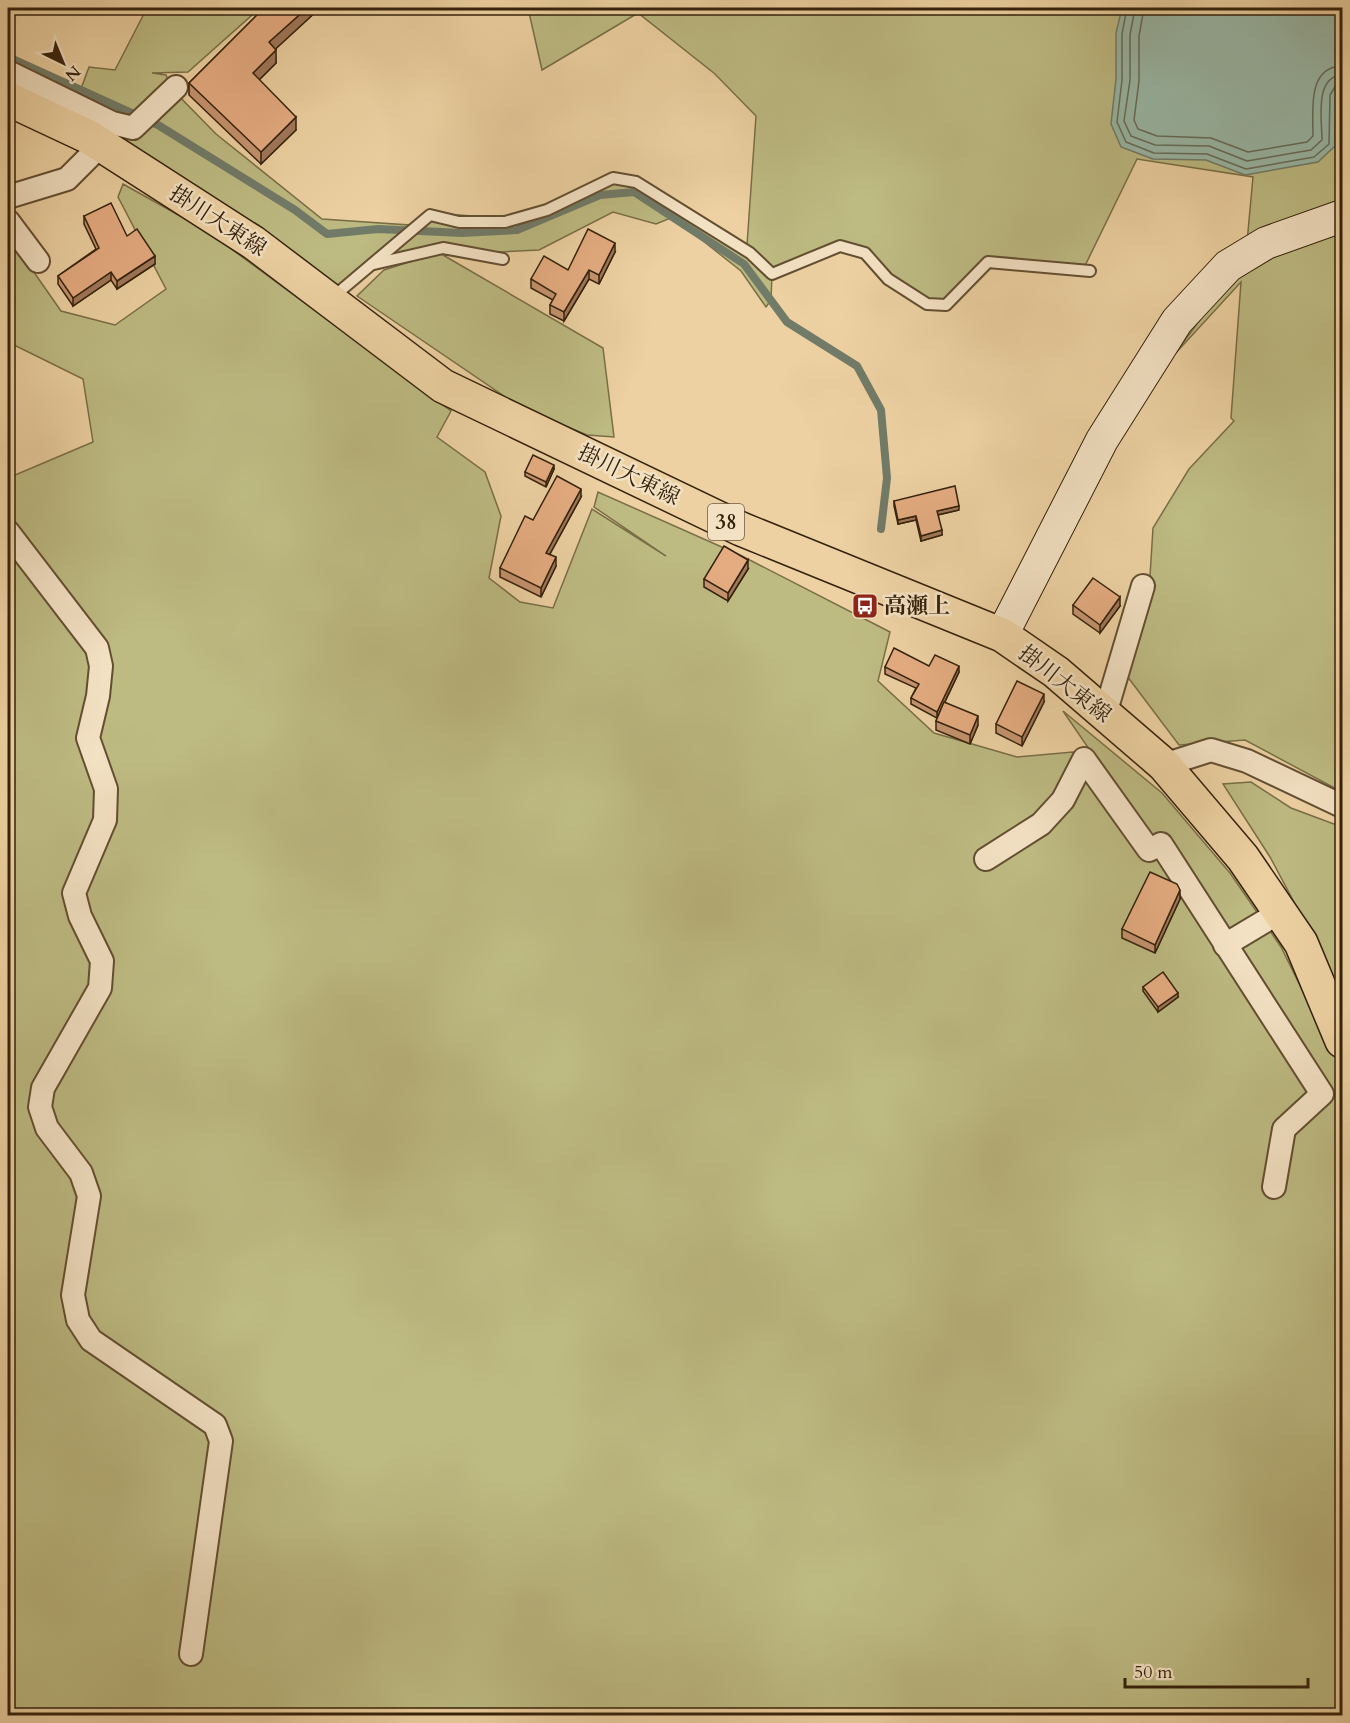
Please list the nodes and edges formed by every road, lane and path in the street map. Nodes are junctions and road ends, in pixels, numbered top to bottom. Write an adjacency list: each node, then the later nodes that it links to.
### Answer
1 (8, 72): 2 (street)
2 (176, 87)
3 (8, 99): 4 (main road, 掛川大東線 / 38)
4 (102, 145): 5 (street); 12 (main road, 掛川大東線 / 38)
5 (8, 197)
6 (1341, 213): 15 (street)
7 (8, 221): 9 (street)
8 (503, 259): 10 (lane)
9 (38, 261)
10 (372, 265): 11 (lane); 12 (lane)
11 (1090, 271)
12 (330, 300): 15 (main road, 掛川大東線 / 38)
13 (8, 532): 24 (street)
14 (1143, 586): 16 (street)
15 (1002, 635): 16 (main road, 掛川大東線 / 38)
16 (1106, 714): 17 (main road, 掛川大東線 / 38)
17 (1164, 765): 18 (street); 20 (main road, 掛川大東線 / 38)
18 (1342, 806)
19 (986, 859): 21 (street)
20 (1280, 912): 21 (street); 22 (main road, 掛川大東線 / 38)
21 (1225, 945): 23 (street)
22 (1342, 1041)
23 (1274, 1186)
24 (191, 1654)

